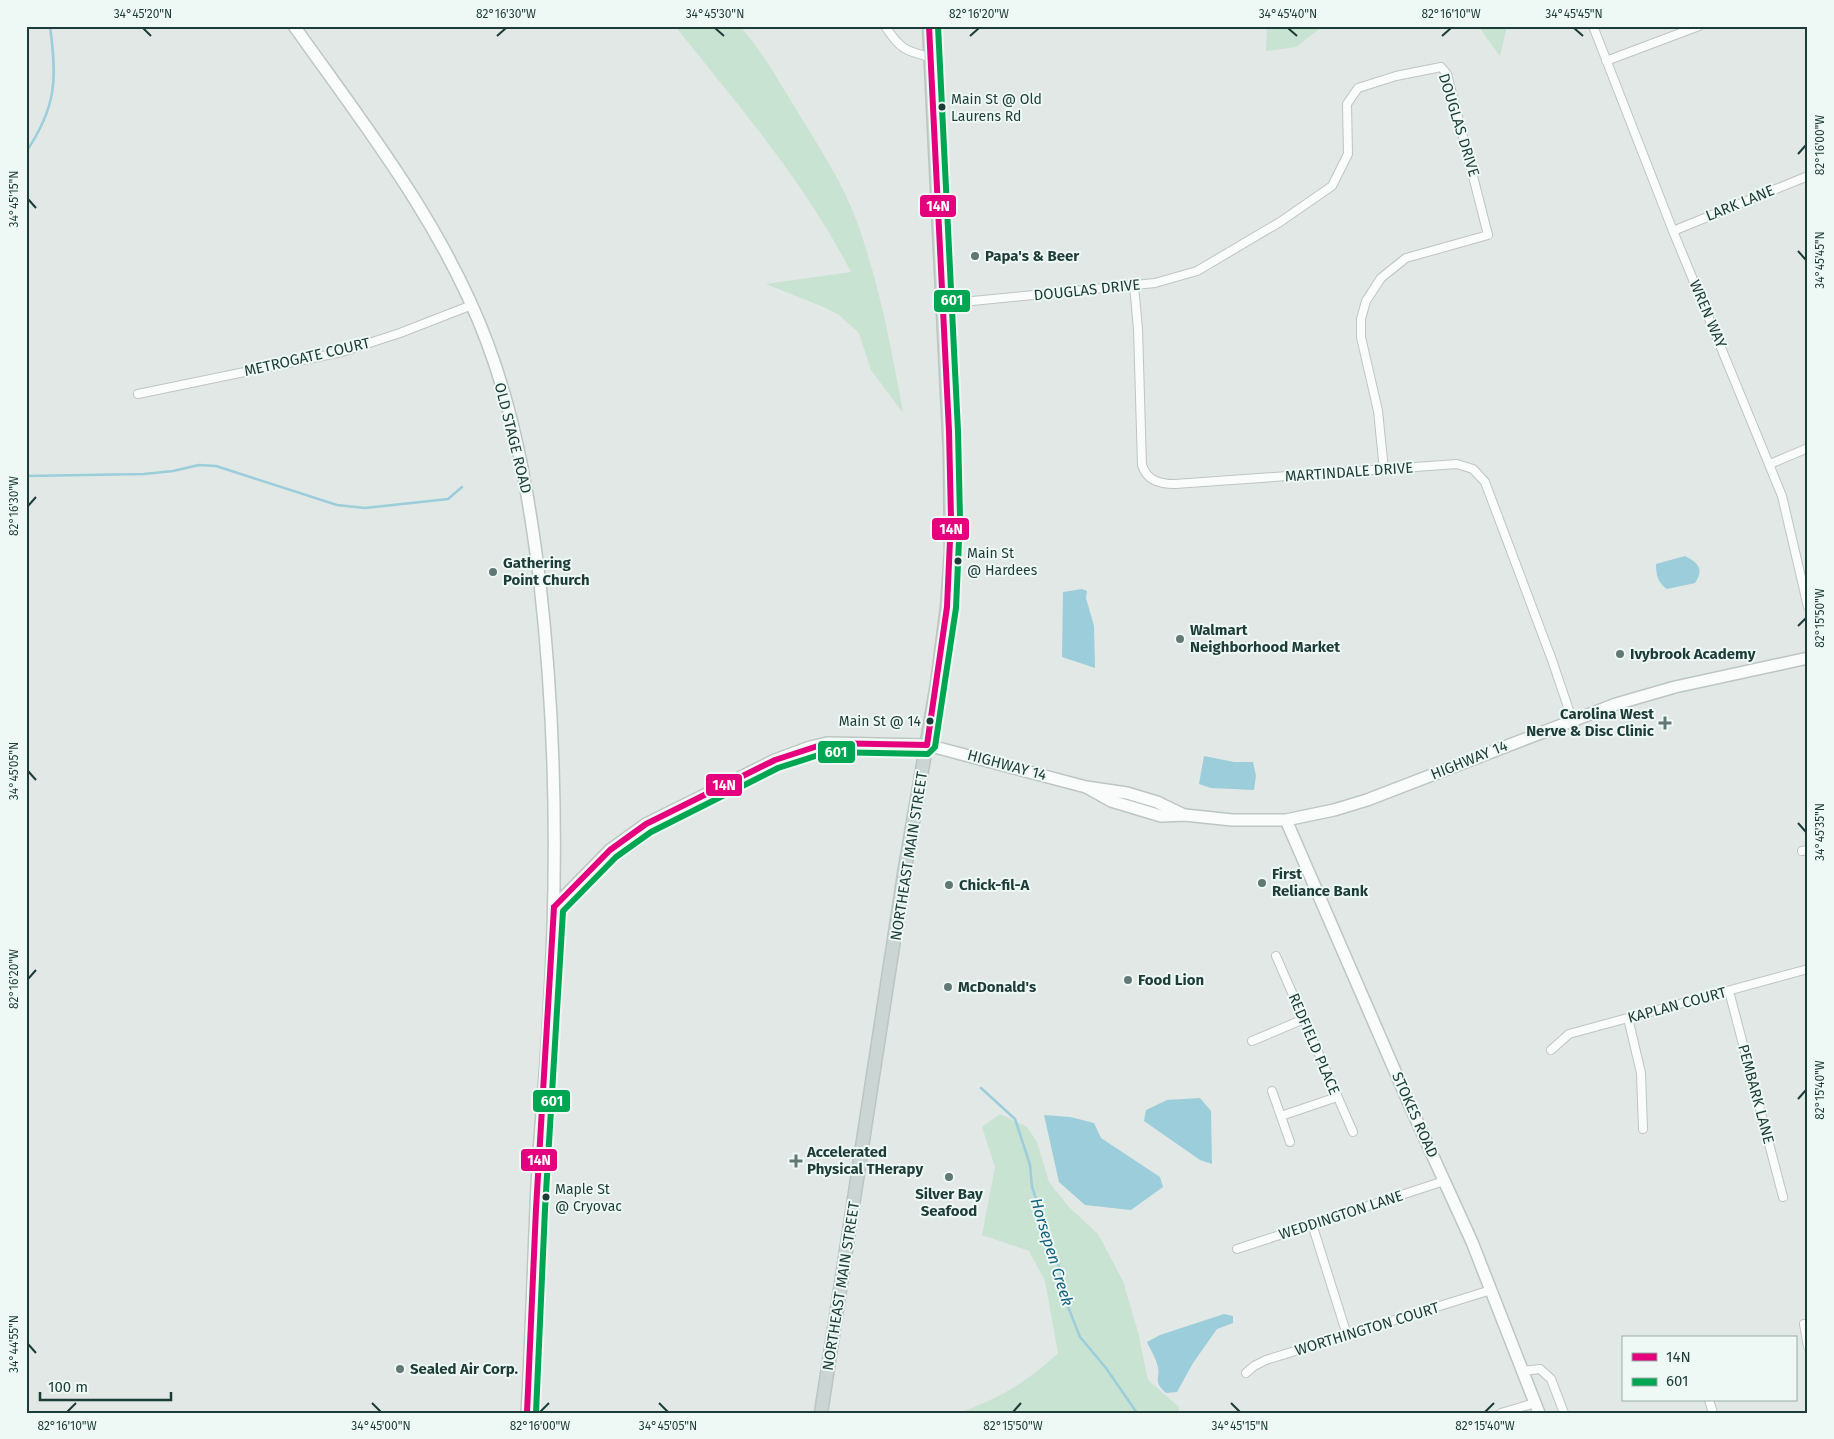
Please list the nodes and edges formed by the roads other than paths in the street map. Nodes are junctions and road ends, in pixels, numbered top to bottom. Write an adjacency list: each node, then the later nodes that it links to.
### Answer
1 (294, 26): 12 (street, OLD STAGE ROAD)
2 (885, 26): 6 (street)
3 (929, 26): 6 (main road, NORTHEAST MAIN STREET)
4 (1593, 26): 7 (street, WREN WAY)
5 (1699, 26): 7 (street)
6 (930, 57): 11 (main road, NORTHEAST MAIN STREET)
7 (1606, 61): 9 (street, WREN WAY)
8 (1808, 176): 9 (street, LARK LANE)
9 (1673, 231): 15 (street, WREN WAY)
10 (1134, 285): 11 (street, DOUGLAS DRIVE); 16 (street, MARTINDALE DRIVE); 16 (street, DOUGLAS DRIVE)
11 (942, 304): 20 (main road, NORTHEAST MAIN STREET)
12 (472, 305): 13 (street, METROGATE COURT); 22 (street, OLD STAGE ROAD)
13 (138, 394)
14 (1808, 448): 15 (street)
15 (1770, 464): 17 (street, WREN WAY)
16 (1384, 470): 19 (street, MARTINDALE DRIVE)
17 (1808, 607)
18 (1808, 658): 19 (street, HIGHWAY 14)
19 (1572, 719): 21 (street, HIGHWAY 14)
20 (927, 745): 21 (street, HIGHWAY 14); 22 (street, HIGHWAY 14); 48 (main road, NORTHEAST MAIN STREET)
21 (1286, 820): 36 (street, STOKES ROAD)
22 (554, 907): 47 (street, OLD STAGE ROAD)
23 (1276, 956): 26 (street, REDFIELD PLACE)
24 (1808, 969): 25 (street, KAPLAN COURT)
25 (1729, 991): 27 (street, KAPLAN COURT); 37 (street, PEMBARK LANE)
26 (1304, 1018): 28 (street); 31 (street, REDFIELD PLACE)
27 (1628, 1018): 29 (street, KAPLAN COURT); 33 (street)
28 (1252, 1041)
29 (1551, 1050)
30 (1272, 1092): 32 (street)
31 (1337, 1097): 32 (street); 34 (street, REDFIELD PLACE)
32 (1281, 1116): 35 (street)
33 (1644, 1130)
34 (1353, 1132)
35 (1290, 1142)
36 (1444, 1181): 38 (street, WEDDINGTON LANE); 40 (street, STOKES ROAD)
37 (1783, 1197)
38 (1312, 1224): 39 (street, WEDDINGTON LANE); 42 (street)
39 (1237, 1249)
40 (1491, 1290): 42 (street, WORTHINGTON COURT); 44 (street, STOKES ROAD)
41 (1804, 1324): 43 (street)
42 (1347, 1335): 45 (street, WORTHINGTON COURT)
43 (1808, 1347)
44 (1522, 1371): 46 (street, STOKES ROAD); 50 (street)
45 (1246, 1373)
46 (1537, 1408): 49 (street)
47 (527, 1413)
48 (821, 1413)
49 (1501, 1413)
50 (1564, 1413)

